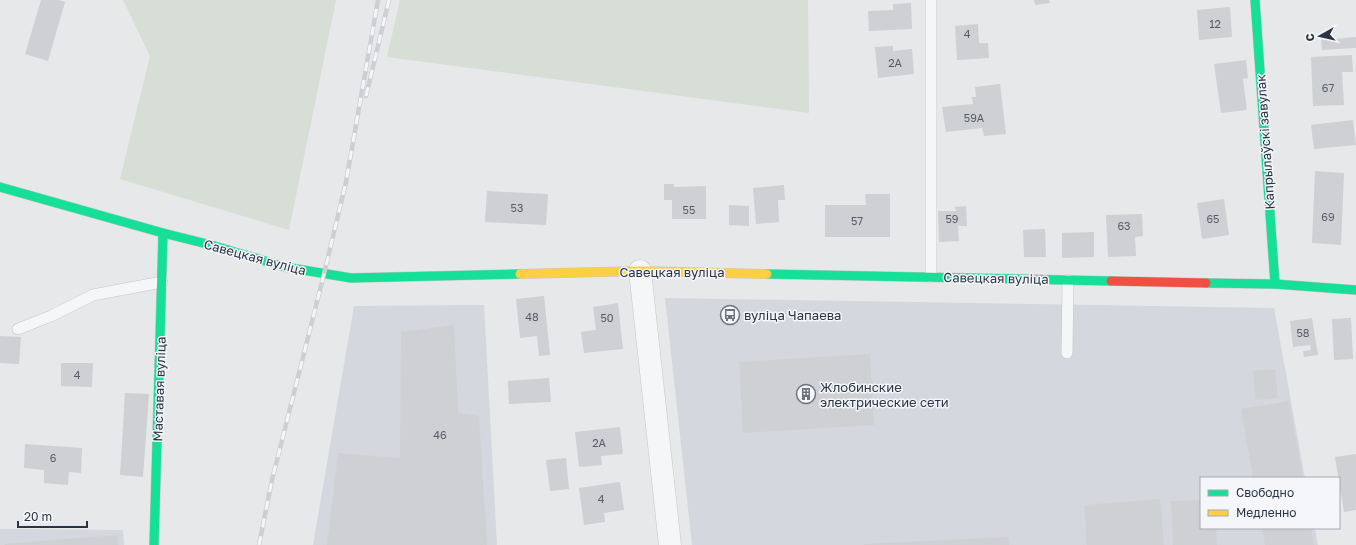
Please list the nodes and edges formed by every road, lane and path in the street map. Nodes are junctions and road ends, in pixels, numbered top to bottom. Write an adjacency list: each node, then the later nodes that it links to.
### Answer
1 (931, 0): 6 (lane)
2 (1255, 0): 9 (main road, Капрылаўскі завулак)
3 (0, 187): 4 (main road, Савецкая вуліца)
4 (163, 233): 5 (main road, Савецкая вуліца); 8 (main road, Маставая вуліца)
5 (640, 271): 6 (main road, Савецкая вуліца); 14 (street)
6 (931, 277): 7 (main road, Савецкая вуліца)
7 (1068, 280): 9 (main road, Савецкая вуліца); 12 (lane)
8 (162, 282): 11 (lane); 13 (main road, Маставая вуліца)
9 (1275, 284): 10 (main road, Савецкая вуліца)
10 (1356, 290)
11 (18, 329)
12 (1067, 353)
13 (154, 545)
14 (670, 545)

